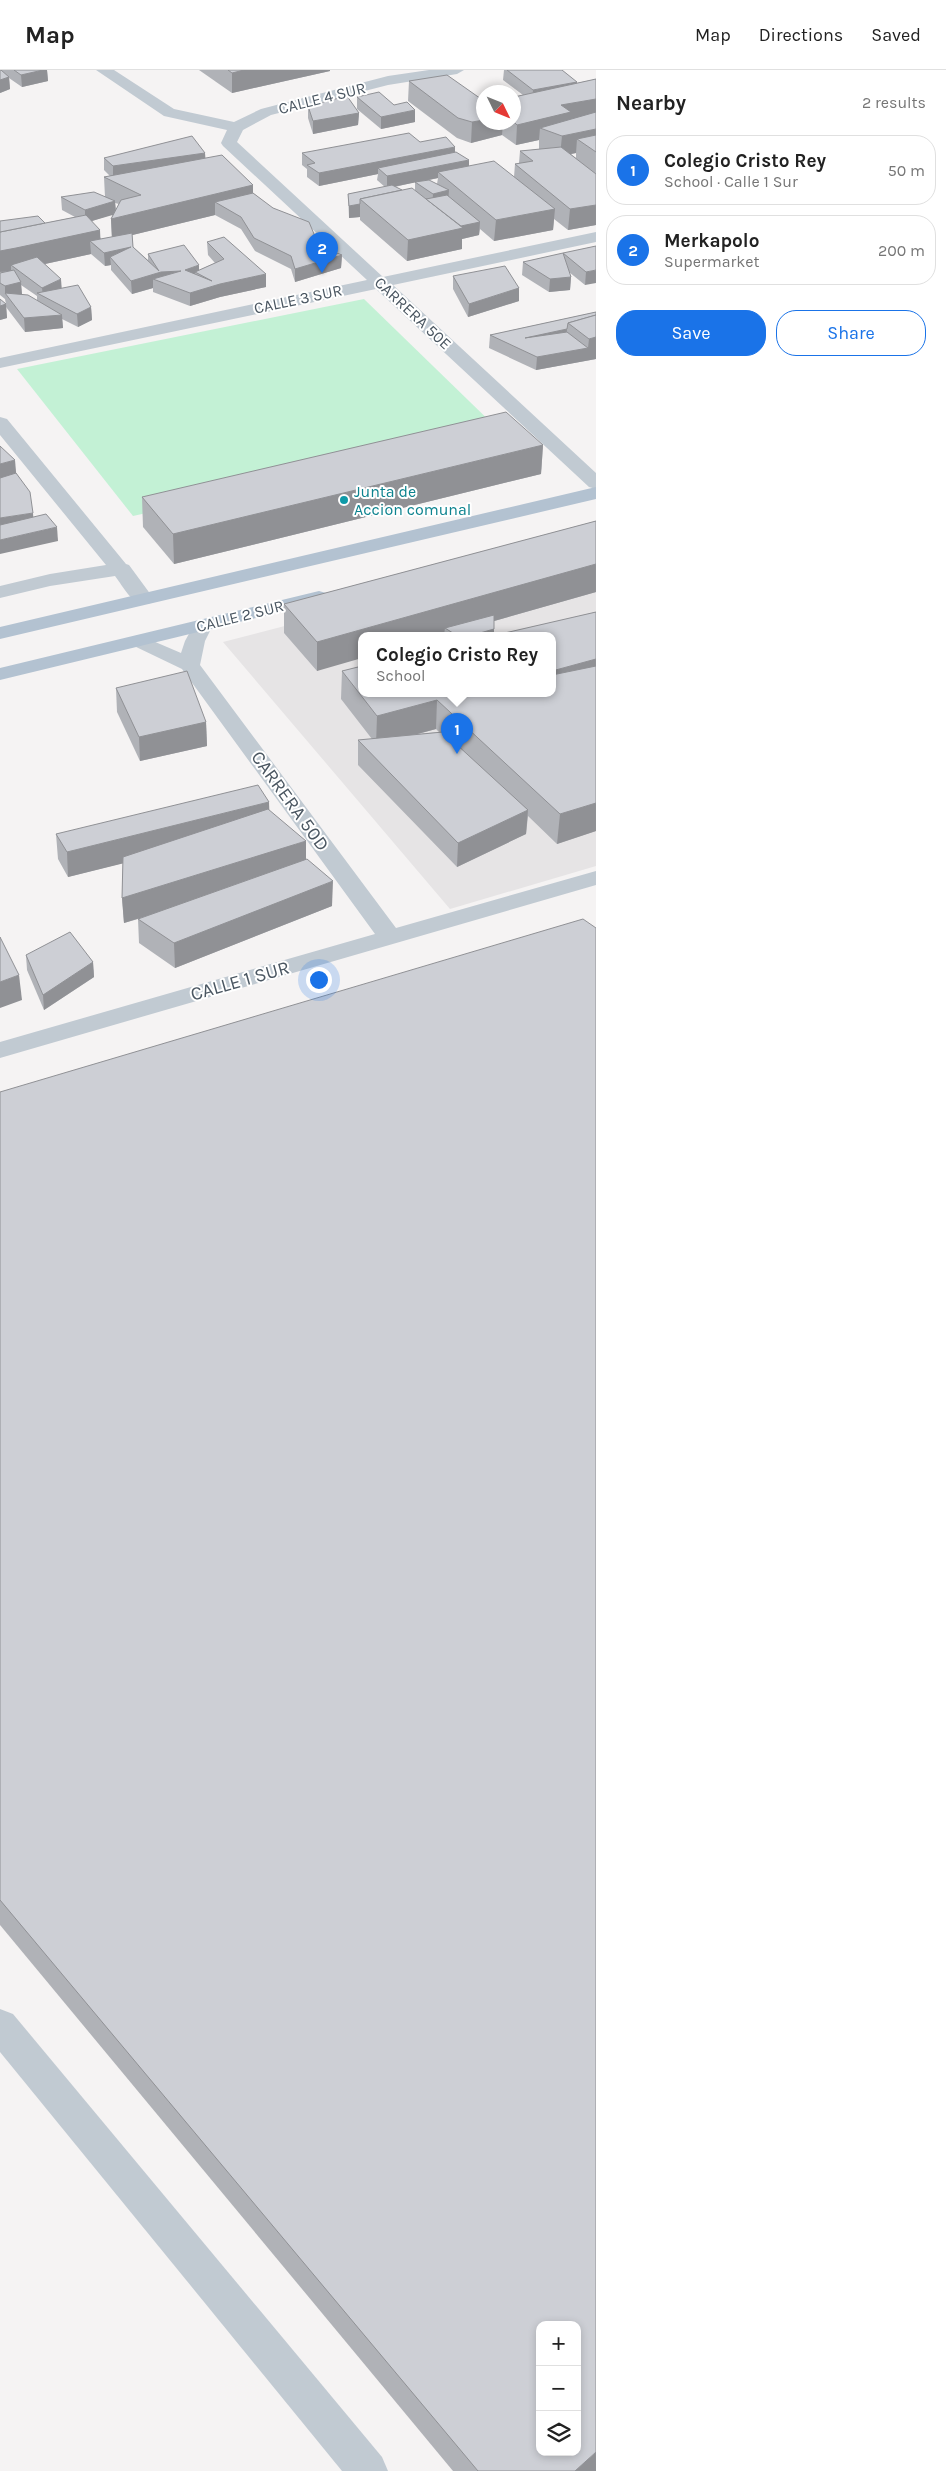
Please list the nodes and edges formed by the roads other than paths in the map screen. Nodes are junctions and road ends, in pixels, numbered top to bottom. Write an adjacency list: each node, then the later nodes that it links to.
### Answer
1 (104, 70): 5 (street)
2 (370, 70): 4 (street)
3 (457, 70): 4 (street, CALLE 4 SUR)
4 (388, 81): 5 (street, CALLE 4 SUR)
5 (233, 135): 7 (street, CARRERA 50E)
6 (596, 238): 7 (street, CALLE 3 SUR)
7 (379, 282): 8 (street, CALLE 3 SUR); 10 (street, CARRERA 50E)
8 (0, 363)
9 (0, 423): 12 (street)
10 (596, 483)
11 (596, 493): 15 (main road)
12 (122, 569): 13 (street); 15 (street)
13 (0, 592)
14 (336, 593): 16 (main road, CALLE 2 SUR)
15 (144, 599): 17 (main road)
16 (203, 626): 18 (main road, CALLE 2 SUR); 19 (street)
17 (0, 633)
18 (139, 641): 19 (street, CARRERA 50D); 20 (main road, CALLE 2 SUR)
19 (189, 665): 22 (street, CARRERA 50D)
20 (0, 674)
21 (596, 878): 22 (street, CALLE 1 SUR)
22 (390, 938): 23 (street, CALLE 1 SUR)
23 (0, 1050)
24 (0, 2025): 25 (street)
25 (368, 2471)

